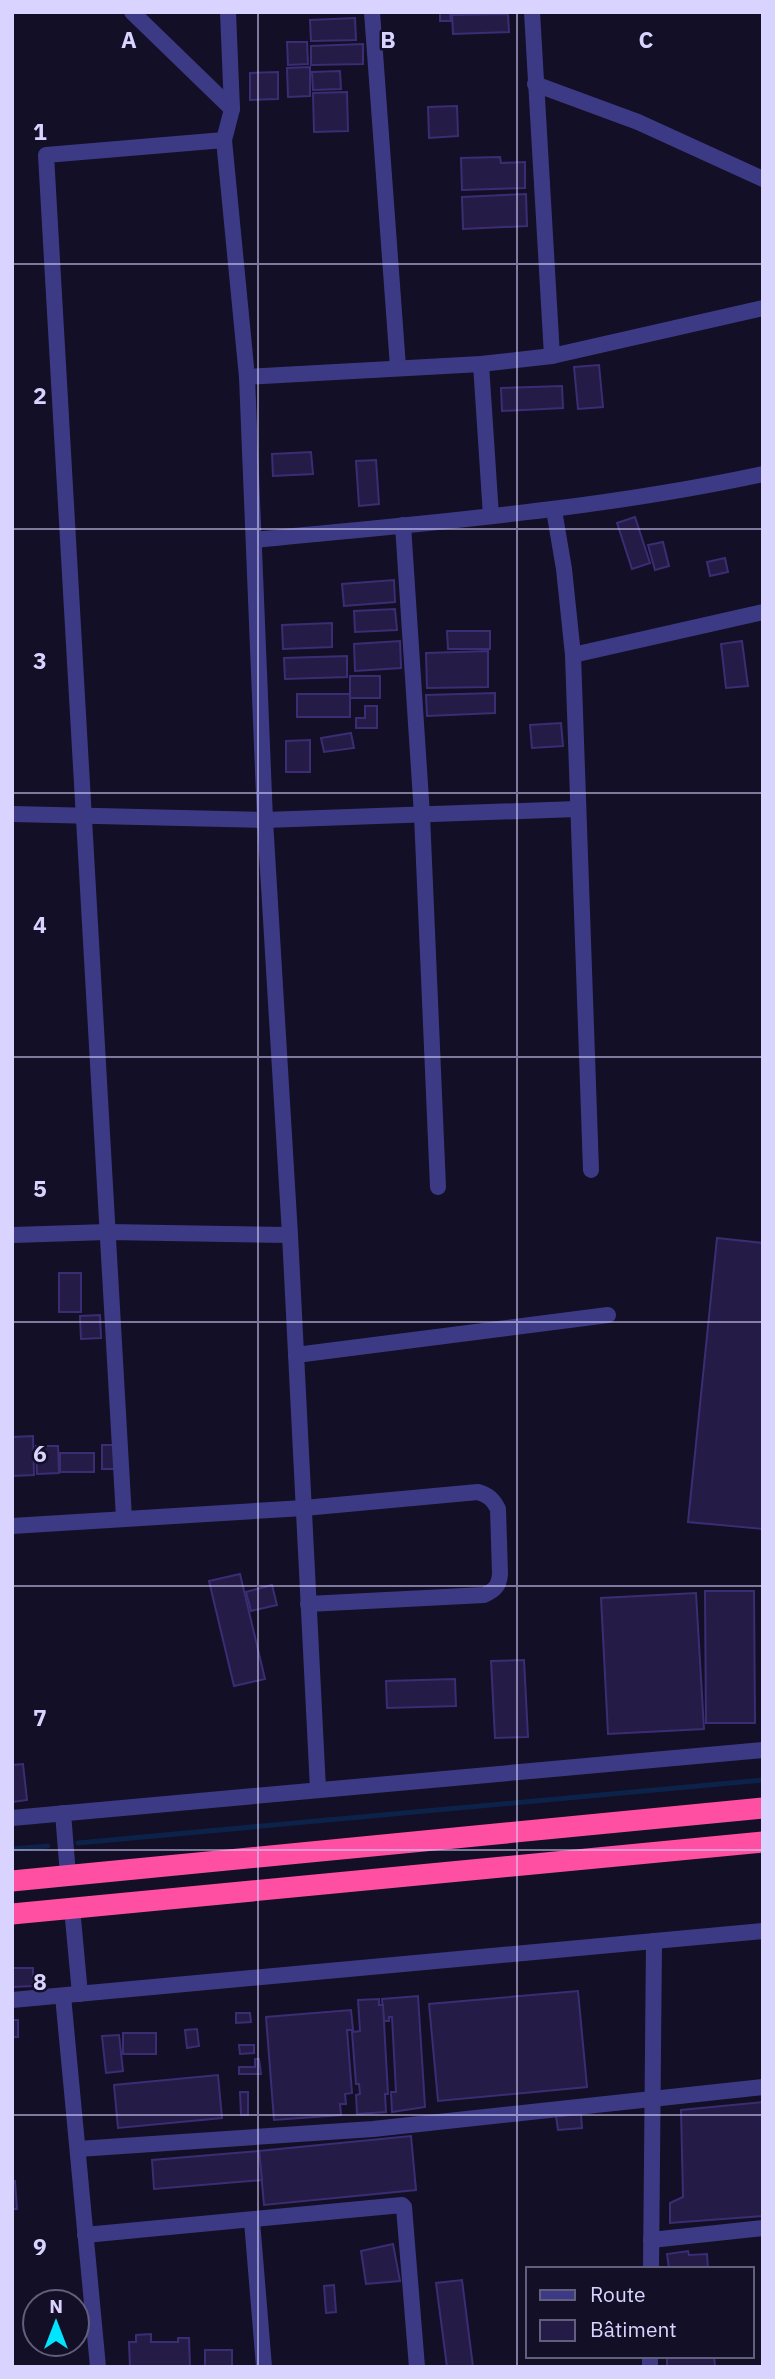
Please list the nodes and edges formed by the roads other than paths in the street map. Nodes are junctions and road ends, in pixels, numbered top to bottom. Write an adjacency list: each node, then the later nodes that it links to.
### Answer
1 (132, 12): 6 (street)
2 (228, 12): 6 (street)
3 (372, 12): 12 (street)
4 (531, 12): 5 (street)
5 (535, 85): 8 (street); 10 (street)
6 (232, 109): 7 (street)
7 (224, 140): 13 (street); 24 (street)
8 (763, 180)
9 (763, 308): 10 (street)
10 (552, 356): 11 (street)
11 (481, 364): 12 (street); 16 (street)
12 (398, 367): 13 (street)
13 (247, 377): 18 (street)
14 (763, 474): 15 (street)
15 (554, 510): 16 (street); 20 (street)
16 (491, 516): 17 (street)
17 (403, 525): 18 (street); 23 (street)
18 (255, 541): 25 (street)
19 (763, 612): 20 (street)
20 (573, 655): 21 (street)
21 (577, 808): 23 (street); 26 (street)
22 (12, 814): 24 (street)
23 (422, 815): 25 (street); 27 (street)
24 (84, 816): 25 (street); 28 (street)
25 (265, 820): 30 (street)
26 (591, 1170)
27 (439, 1187)
28 (108, 1232): 29 (street); 30 (street); 34 (street)
29 (12, 1235)
30 (290, 1235): 32 (street)
31 (608, 1315): 32 (street)
32 (296, 1355): 33 (street)
33 (304, 1508): 34 (street); 36 (street); 36 (street)
34 (124, 1518): 35 (street)
35 (12, 1526)
36 (309, 1604): 38 (street)
37 (763, 1749): 38 (street)
38 (318, 1789): 40 (street)
39 (763, 1808): 43 (highway)
40 (64, 1813): 41 (street); 43 (street)
41 (12, 1818)
42 (763, 1842): 45 (highway)
43 (68, 1875): 44 (highway)
44 (12, 1881)
45 (72, 1908): 46 (highway); 49 (street)
46 (12, 1914)
47 (763, 1931): 48 (street)
48 (654, 1941): 49 (street); 52 (street)
49 (72, 1995): 50 (street); 53 (street)
50 (12, 2000)
51 (763, 2087): 52 (street)
52 (653, 2098): 53 (street); 57 (street)
53 (78, 2149): 56 (street)
54 (251, 2221): 56 (street); 60 (street); 61 (street)
55 (763, 2228): 57 (street)
56 (85, 2235): 59 (street)
57 (651, 2240): 58 (street)
58 (651, 2267)
59 (98, 2367)
60 (264, 2367)
61 (417, 2367)

